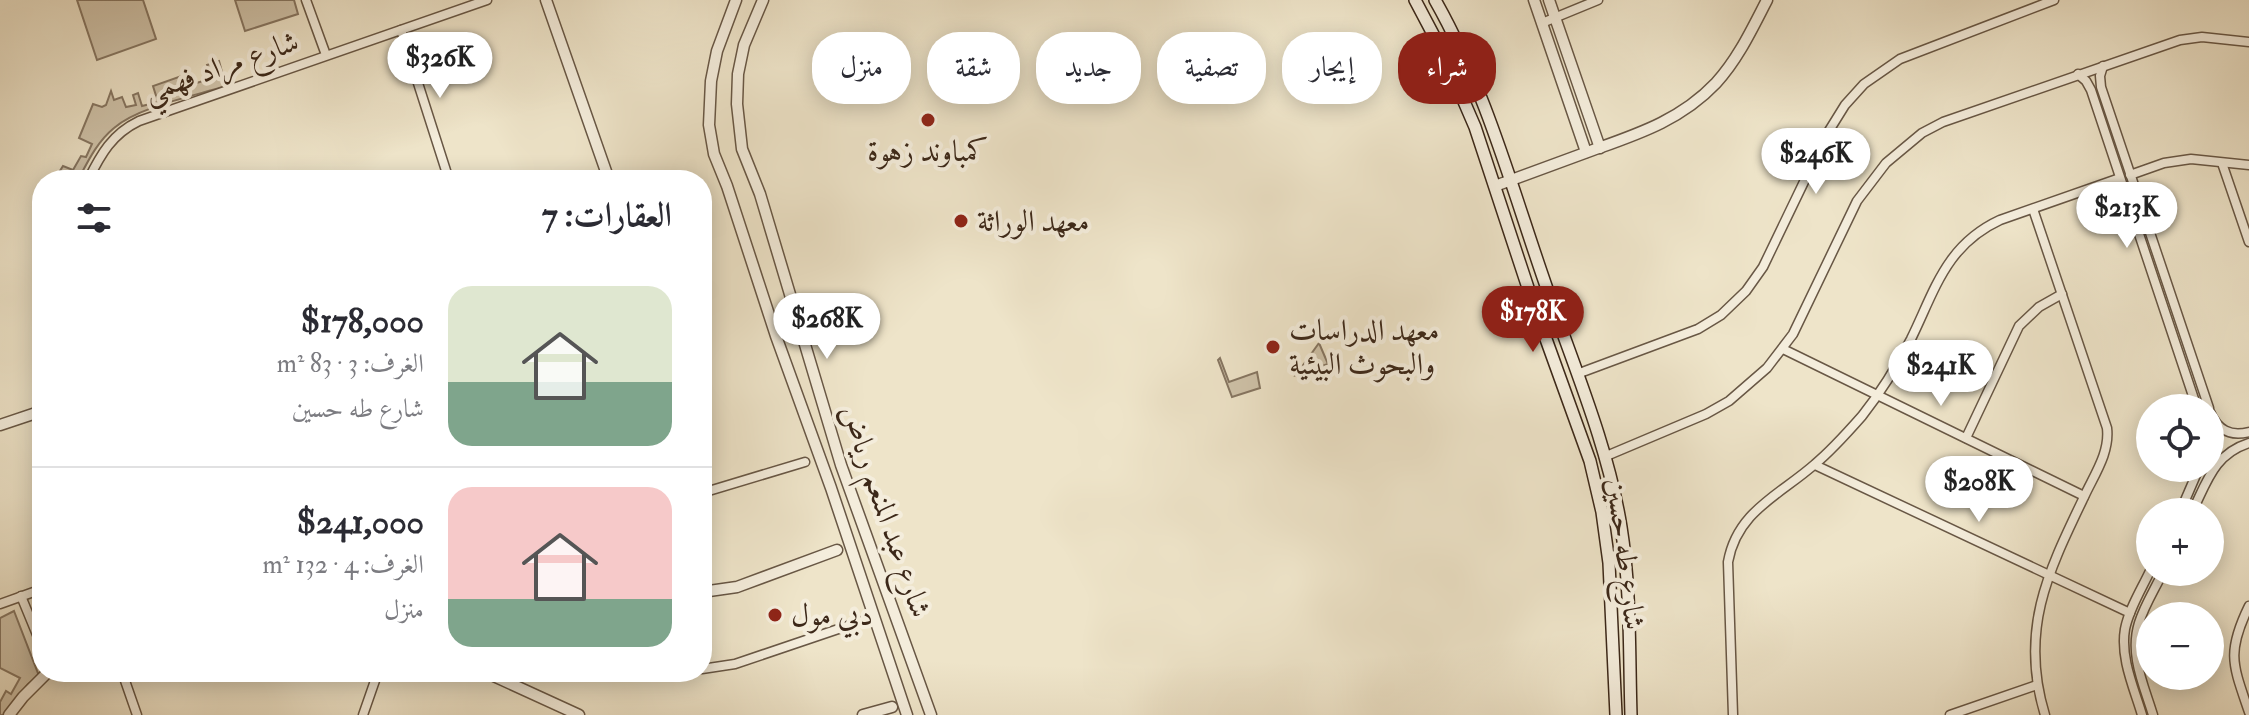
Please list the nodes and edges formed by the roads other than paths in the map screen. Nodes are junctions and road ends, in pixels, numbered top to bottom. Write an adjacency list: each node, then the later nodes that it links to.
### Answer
1 (306, 0): 17 (street)
2 (487, 0): 15 (street, شارع مراد فهمي)
3 (546, 0): 26 (street)
4 (736, 0): 49 (street, شارع عبد المنعم رياض)
5 (763, 0): 47 (street, شارع عبد المنعم رياض)
6 (1415, 0): 30 (main road, شارع طه حسين)
7 (1435, 0): 29 (main road, شارع طه حسين)
8 (1534, 0): 14 (street)
9 (1549, 0): 13 (street)
10 (1598, 0): 13 (street)
11 (1767, 0): 20 (street)
12 (2054, 0): 35 (street)
13 (1555, 18): 14 (street); 20 (street)
14 (1542, 23): 21 (street)
15 (401, 30): 17 (street, شارع مراد فهمي); 25 (street)
16 (2249, 42): 18 (street)
17 (326, 55): 24 (street, شارع مراد فهمي)
18 (2103, 66): 19 (street); 27 (street)
19 (2078, 74): 28 (street); 34 (street)
20 (1600, 148): 21 (street)
21 (1586, 152): 29 (street)
22 (2222, 163): 23 (street); 27 (street); 32 (street)
23 (2249, 165)
24 (93, 170)
25 (446, 170)
26 (606, 170)
27 (2130, 175): 37 (street)
28 (2120, 178): 31 (street); 36 (street)
29 (1509, 180): 30 (street); 35 (main road, شارع طه حسين)
30 (1495, 186): 80 (main road, شارع طه حسين)
31 (2033, 209): 33 (street); 38 (street)
32 (2249, 242)
33 (2062, 294): 43 (street); 51 (street)
34 (1783, 349): 38 (street); 45 (street)
35 (1577, 374): 45 (main road, شارع طه حسين)
36 (2192, 394)
37 (2204, 394)
38 (1878, 395): 43 (street); 48 (street)
39 (32, 414): 40 (street)
40 (0, 425)
41 (2224, 430): 42 (street)
42 (2249, 432)
43 (1966, 438): 51 (street)
44 (2249, 443): 52 (street)
45 (1604, 457): 81 (main road, شارع طه حسين)
46 (805, 462): 50 (street)
47 (841, 465): 49 (street); 79 (street, شارع عبد المنعم رياض)
48 (1815, 465): 54 (street); 82 (street)
49 (824, 471): 78 (street, شارع عبد المنعم رياض)
50 (712, 490)
51 (2084, 496): 54 (street)
52 (2199, 498)
53 (837, 550): 57 (street)
54 (2049, 575): 62 (street); 70 (street)
55 (2143, 586): 62 (street)
56 (2156, 586): 86 (street)
57 (712, 591)
58 (32, 592): 59 (street)
59 (21, 596): 60 (street); 64 (street)
60 (0, 604)
61 (2249, 606): 72 (street)
62 (2130, 613): 85 (street)
63 (862, 621): 65 (street)
64 (32, 623)
65 (712, 667)
66 (38, 682): 73 (street)
67 (125, 682): 74 (street)
68 (375, 682): 75 (street)
69 (507, 682): 76 (street)
70 (2037, 685): 83 (street); 84 (street)
71 (892, 707): 77 (street)
72 (2249, 712)
73 (9, 715)
74 (137, 715)
75 (363, 715)
76 (579, 715)
77 (863, 715)
78 (907, 715)
79 (931, 715)
80 (1616, 715)
81 (1631, 715)
82 (1733, 715)
83 (1950, 715)
84 (2045, 715)
85 (2142, 715)
86 (2153, 715)

